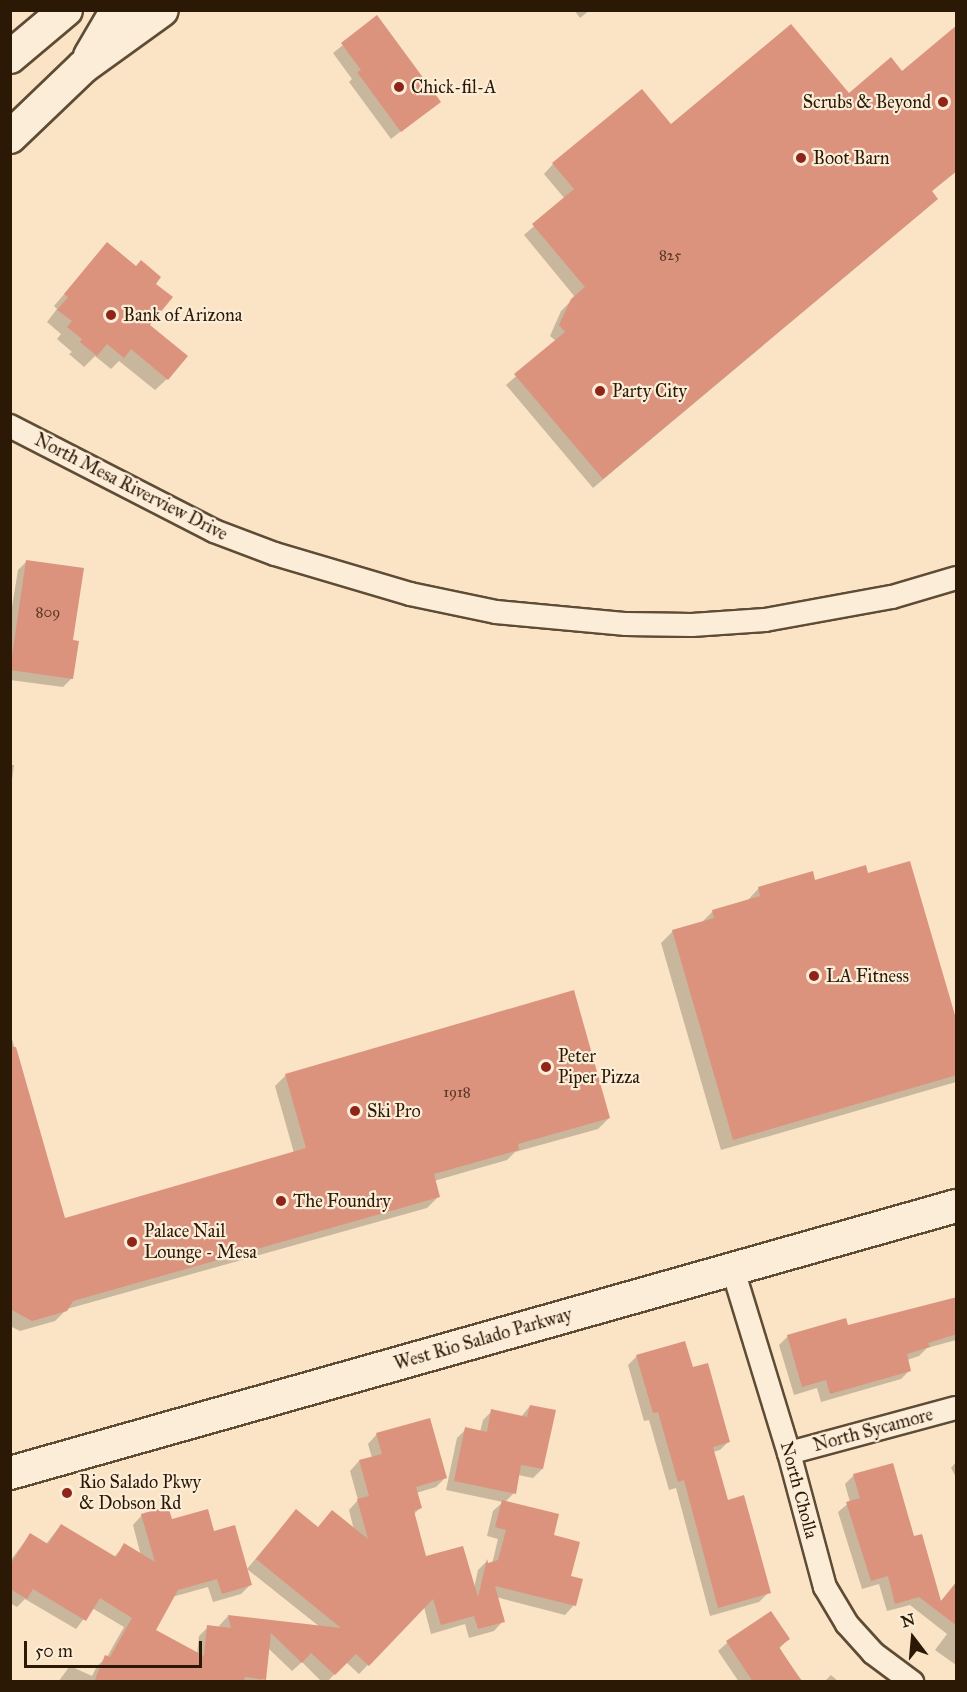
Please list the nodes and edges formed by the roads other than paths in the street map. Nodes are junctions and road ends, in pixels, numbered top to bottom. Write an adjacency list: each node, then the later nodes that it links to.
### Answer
1 (66, 10): 4 (main road)
2 (117, 10): 5 (main road)
3 (162, 10): 5 (main road)
4 (10, 57)
5 (84, 67): 6 (main road)
6 (10, 137)
7 (10, 426): 8 (street, North Mesa Riverview Drive)
8 (957, 578)
9 (957, 1206): 10 (main road, West Rio Salado Parkway)
10 (733, 1270): 12 (street, North Cholla); 13 (main road, West Rio Salado Parkway)
11 (957, 1408): 12 (street, North Sycamore)
12 (789, 1453): 14 (street, North Cholla)
13 (10, 1473)
14 (912, 1682)

